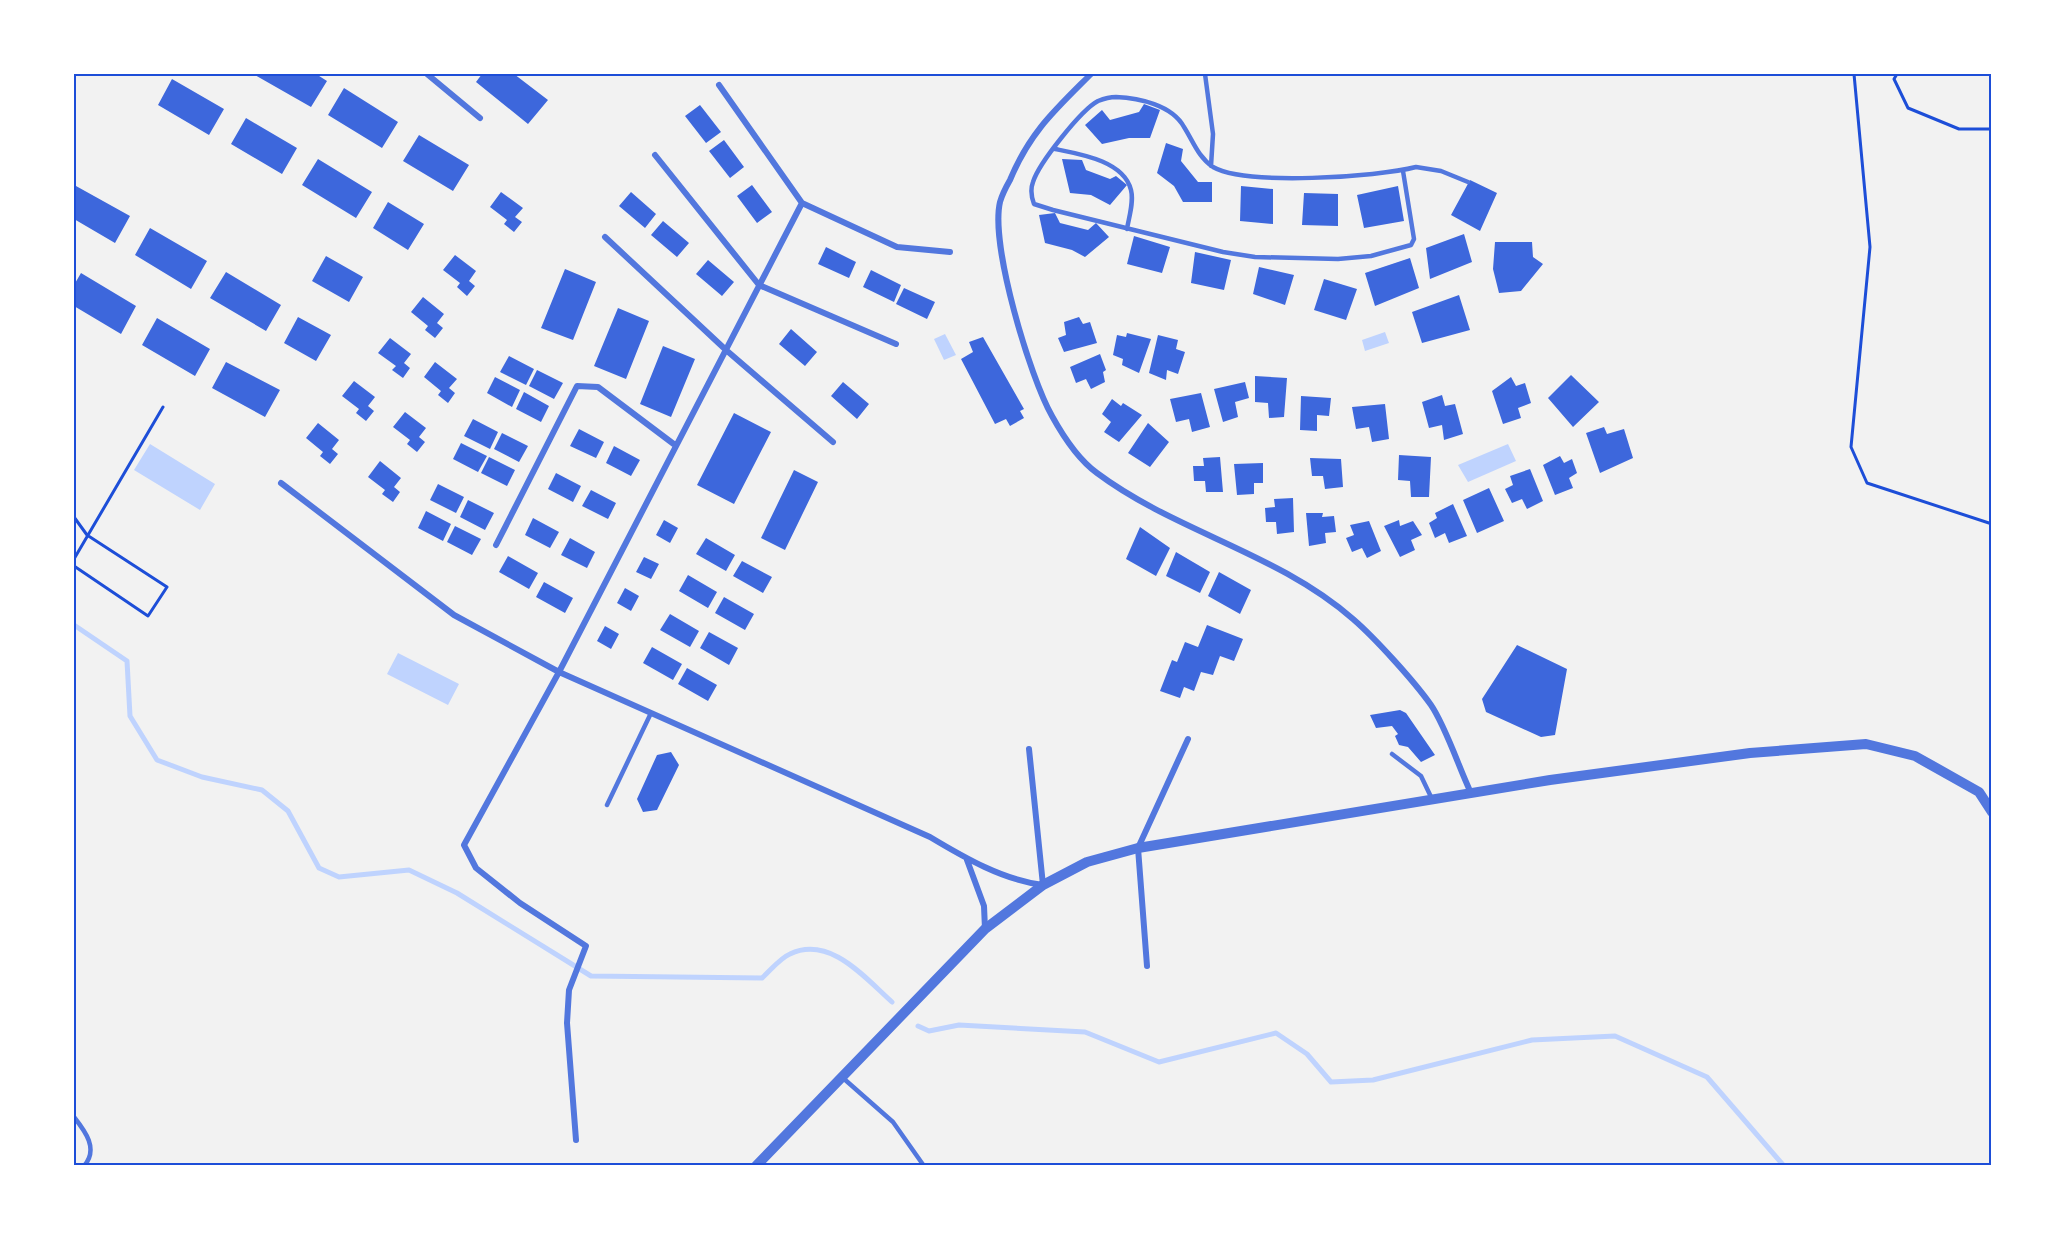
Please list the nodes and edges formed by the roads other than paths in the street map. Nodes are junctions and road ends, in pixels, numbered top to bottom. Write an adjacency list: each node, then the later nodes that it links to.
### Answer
1 (427, 74): 5 (street)
2 (1091, 74): 27 (street)
3 (1205, 74): 8 (lane)
4 (719, 85): 11 (street)
5 (480, 118)
6 (1055, 149): 8 (lane); 12 (lane); 12 (lane)
7 (655, 155): 15 (street)
8 (1211, 166): 9 (lane)
9 (1403, 171): 10 (lane); 12 (lane)
10 (1468, 183)
11 (802, 203): 14 (street); 15 (street)
12 (1127, 228)
13 (605, 237): 17 (street)
14 (950, 252)
15 (759, 285): 16 (street); 17 (street)
16 (896, 344)
17 (726, 350): 18 (street); 19 (street)
18 (833, 442)
19 (675, 445): 21 (street); 22 (street)
20 (281, 483): 22 (street)
21 (496, 545)
22 (559, 672): 23 (street); 38 (street)
23 (651, 713): 29 (lane); 32 (street)
24 (1188, 739): 31 (street)
25 (1029, 749): 33 (street)
26 (1392, 754): 28 (lane)
27 (1471, 793): 28 (street); 30 (street)
28 (1432, 799): 31 (street)
29 (606, 805)
30 (1992, 812)
31 (1138, 848): 33 (street); 35 (street)
32 (966, 859): 33 (street); 34 (street)
33 (1043, 885): 34 (street)
34 (985, 928): 36 (street)
35 (1147, 966)
36 (843, 1078): 39 (lane); 41 (street)
37 (74, 1117): 40 (lane)
38 (576, 1140)
39 (924, 1165): 42 (lane)
40 (84, 1166)
41 (756, 1166)
42 (936, 1166)

